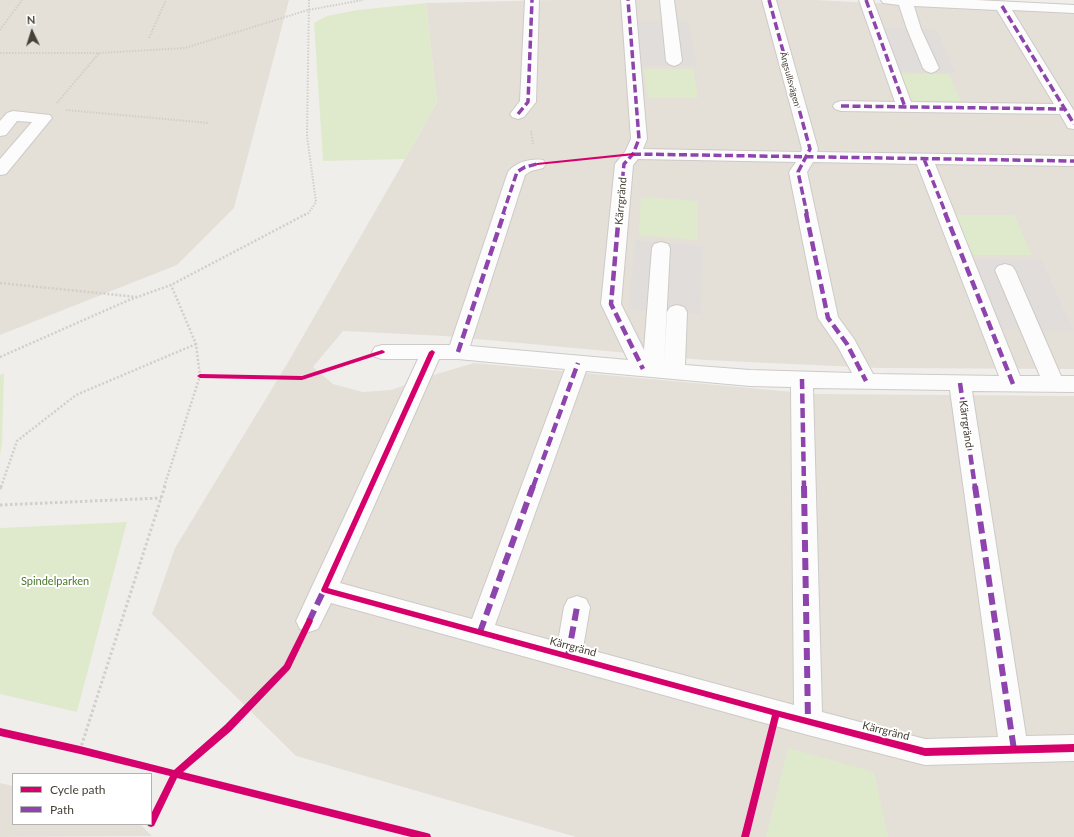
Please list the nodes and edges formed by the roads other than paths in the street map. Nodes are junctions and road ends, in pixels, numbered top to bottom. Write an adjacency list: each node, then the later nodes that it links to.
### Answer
1 (532, 0): 18 (street)
2 (628, 0): 21 (street)
3 (654, 0): 12 (street)
4 (666, 0): 12 (street)
5 (769, 0): 22 (street, Ängsullsvägen)
6 (866, 0): 17 (street)
7 (889, 0): 8 (street); 13 (street)
8 (905, 1): 9 (street); 13 (street)
9 (957, 2): 10 (street)
10 (1002, 6): 11 (street); 19 (street)
11 (1074, 9)
12 (662, 21): 14 (street)
13 (907, 28): 15 (street)
14 (674, 61)
15 (931, 68)
16 (841, 106): 17 (street)
17 (905, 107): 19 (street)
18 (518, 114)
19 (1070, 114)
20 (0, 131): 25 (street)
21 (633, 154): 22 (street); 34 (street, Kärrgränd)
22 (807, 157): 23 (street); 37 (street)
23 (924, 159): 24 (street); 39 (street)
24 (1074, 161)
25 (3, 162)
26 (537, 164): 32 (street)
27 (661, 248): 34 (street)
28 (1005, 270): 40 (street)
29 (677, 312): 35 (street)
30 (382, 352): 31 (street, Kärrgränd)
31 (432, 352): 32 (street, Kärrgränd); 41 (street)
32 (458, 352): 33 (street, Kärrgränd)
33 (578, 363): 34 (street, Kärrgränd); 44 (street)
34 (648, 370): 35 (street, Kärrgränd)
35 (674, 372): 36 (street, Kärrgränd)
36 (802, 379): 37 (street, Kärrgränd); 46 (street)
37 (866, 382): 38 (street, Kärrgränd)
38 (960, 384): 39 (street, Kärrgränd); 48 (street, Kärrgränd)
39 (1013, 384): 40 (street, Kärrgränd)
40 (1066, 384)
41 (324, 590): 43 (street); 44 (street, Kärrgränd)
42 (577, 607): 45 (street, Kärrgränd)
43 (309, 621)
44 (480, 632): 45 (street, Kärrgränd)
45 (568, 656): 46 (street, Kärrgränd)
46 (808, 722): 48 (street, Kärrgränd)
47 (1074, 748): 48 (street, Kärrgränd)
48 (1014, 750)

